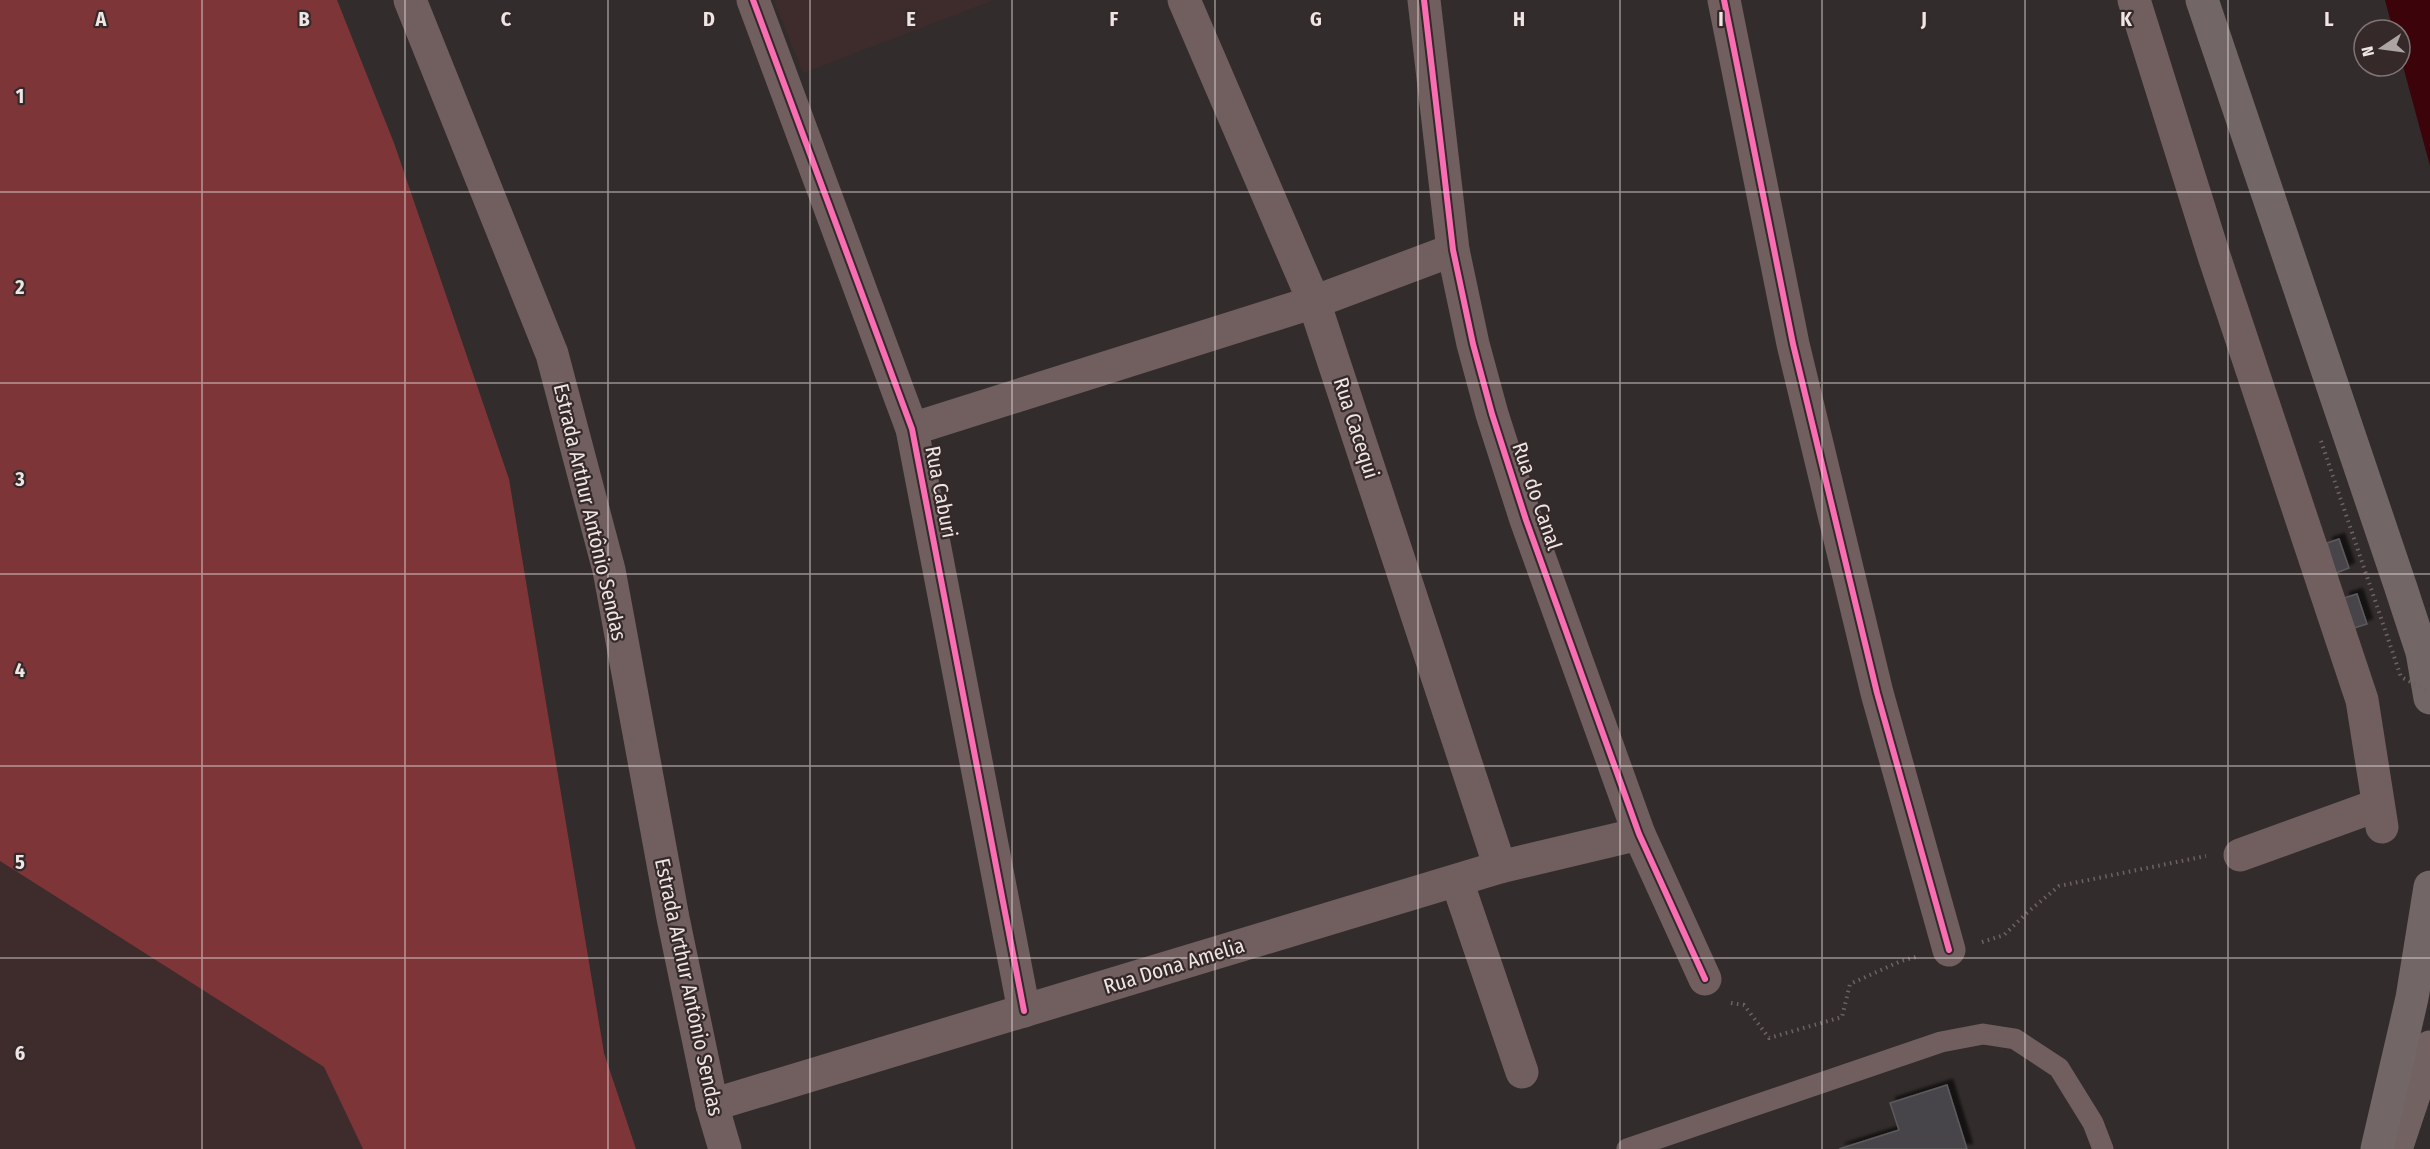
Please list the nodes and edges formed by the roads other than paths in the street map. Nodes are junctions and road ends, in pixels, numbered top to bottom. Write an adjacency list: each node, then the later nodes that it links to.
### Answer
1 (411, 0): 22 (street, Estrada Arthur Antônio Sendas)
2 (753, 0): 10 (street, Rua Caburi)
3 (1184, 0): 9 (street, Rua Cacequi)
4 (1424, 0): 8 (street, Rua do Canal)
5 (1724, 0): 17 (street)
6 (2134, 0): 13 (street)
7 (2202, 0): 11 (highway)
8 (1453, 250): 9 (street); 12 (street, Rua do Canal)
9 (1314, 302): 10 (street); 14 (street, Rua Cacequi)
10 (912, 429): 19 (street, Rua Caburi)
11 (2430, 698)
12 (1639, 834): 14 (street, Rua Dona Amelia); 18 (street, Rua do Canal)
13 (2240, 855)
14 (1500, 867): 15 (street, Rua Dona Amelia)
15 (1457, 881): 19 (street, Rua Dona Amelia); 21 (street)
16 (2430, 886): 26 (highway)
17 (1949, 950)
18 (1705, 979)
19 (1024, 1011): 22 (street, Rua Dona Amelia)
20 (2430, 1047): 27 (highway)
21 (1522, 1072)
22 (712, 1105): 23 (street, Estrada Arthur Antônio Sendas)
23 (725, 1149)
24 (1627, 1149): 25 (lane)
25 (2103, 1149)
26 (2377, 1149)
27 (2396, 1149)

